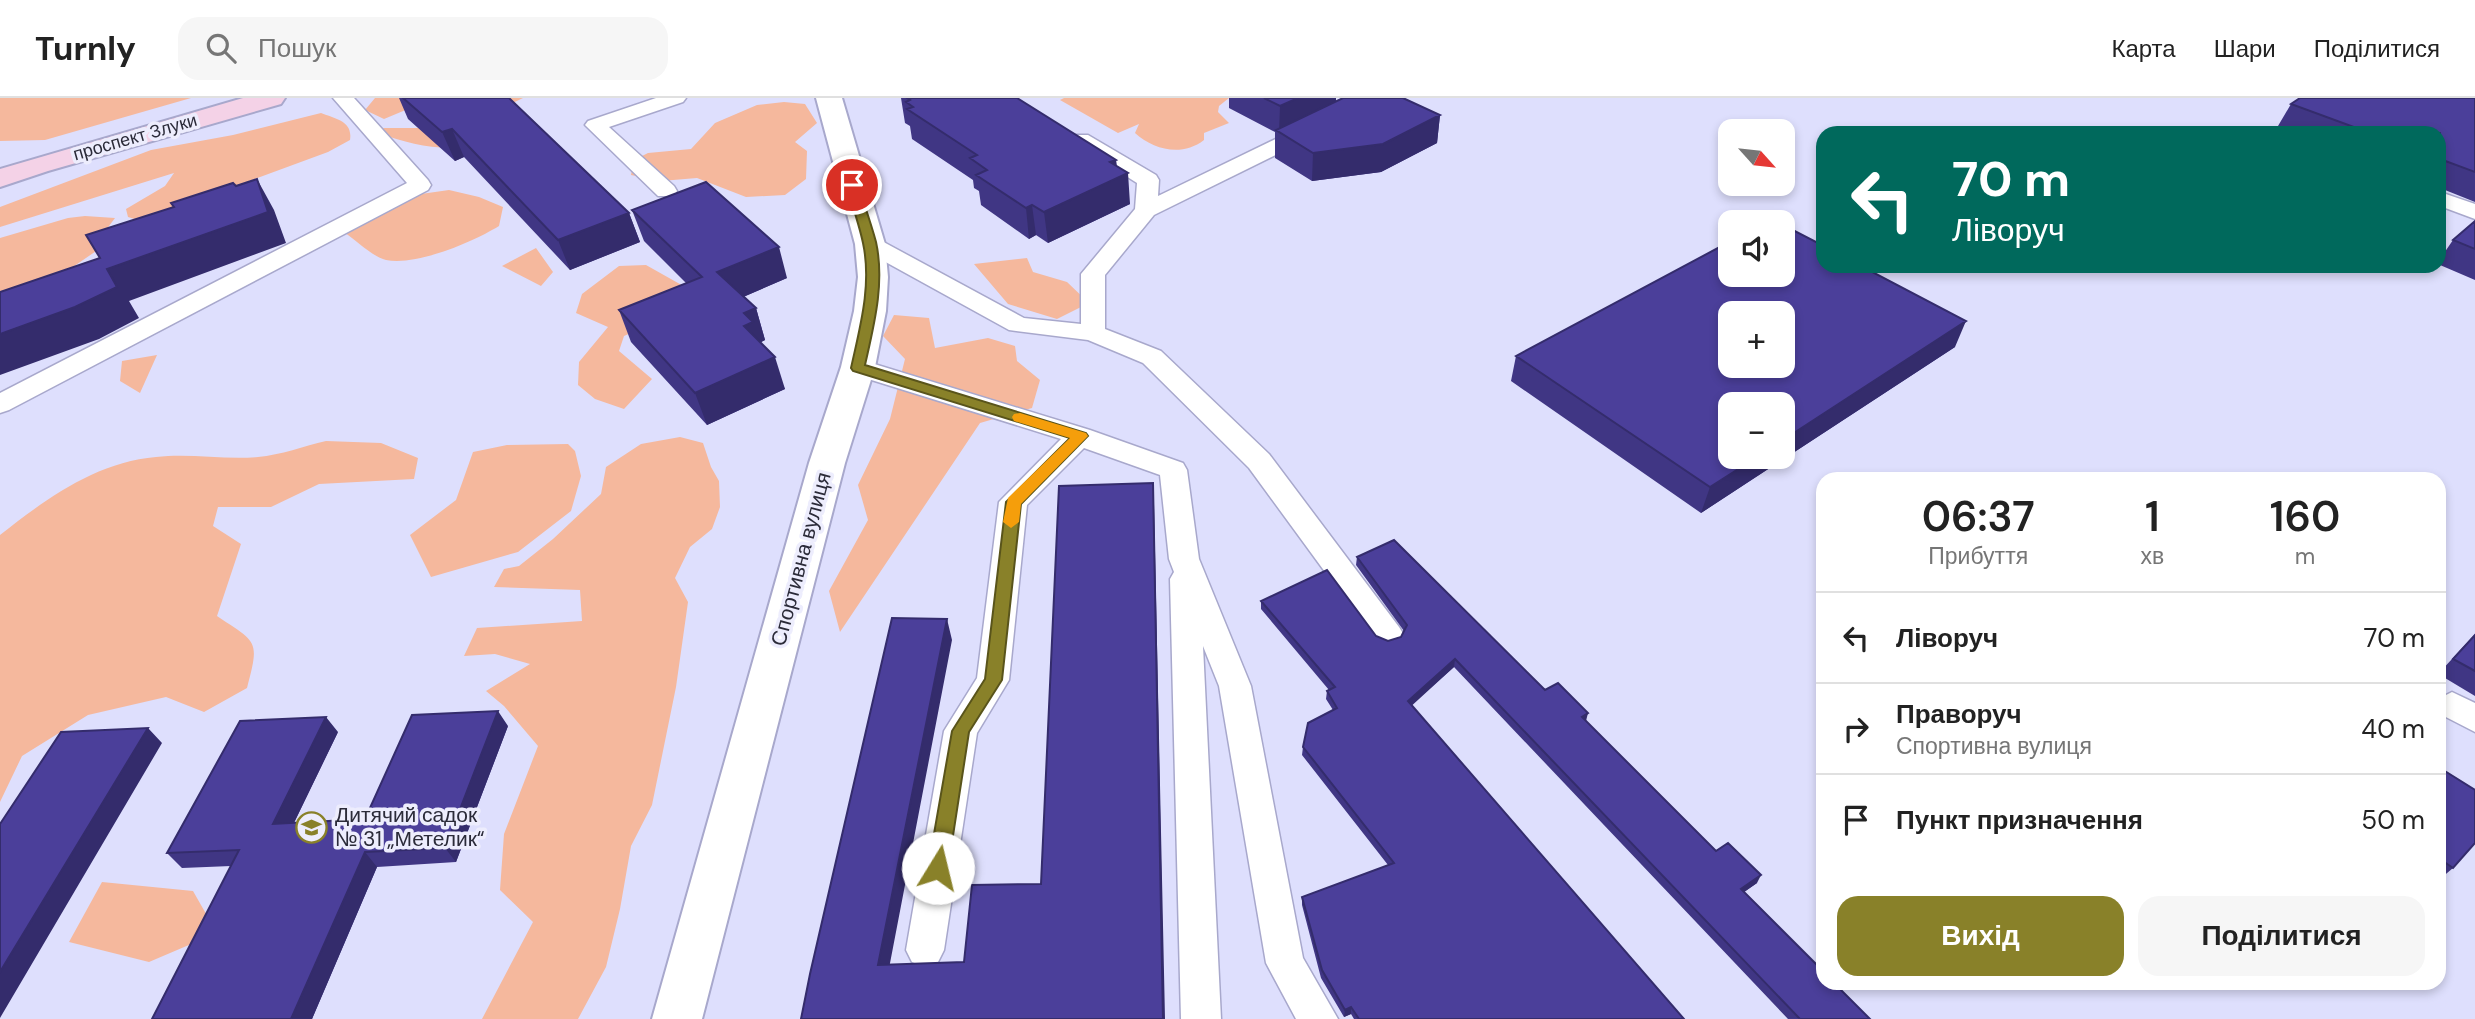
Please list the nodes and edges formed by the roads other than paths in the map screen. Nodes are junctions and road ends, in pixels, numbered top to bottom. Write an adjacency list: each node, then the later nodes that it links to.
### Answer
1 (272, 98): 7 (main road, проспект Злуки)
2 (343, 98): 17 (lane)
3 (676, 98): 10 (lane)
4 (829, 98): 14 (street, Спортивна вулиця)
5 (1376, 98): 12 (lane)
6 (1058, 125): 12 (lane)
7 (38, 165): 8 (main road, проспект Злуки); 9 (main road, проспект Злуки)
8 (0, 170)
9 (0, 179)
10 (666, 191)
11 (2446, 201): 13 (lane)
12 (1146, 210): 15 (lane)
13 (2475, 212)
14 (870, 244): 15 (lane); 16 (street, Спортивна вулиця)
15 (1093, 334): 20 (lane)
16 (858, 368): 18 (lane); 22 (street, Спортивна вулиця)
17 (0, 404)
18 (1080, 436): 19 (lane); 21 (lane)
19 (1184, 559): 23 (lane); 24 (lane)
20 (1388, 635)
21 (925, 950)
22 (677, 1019)
23 (1201, 1019)
24 (1318, 1019)

